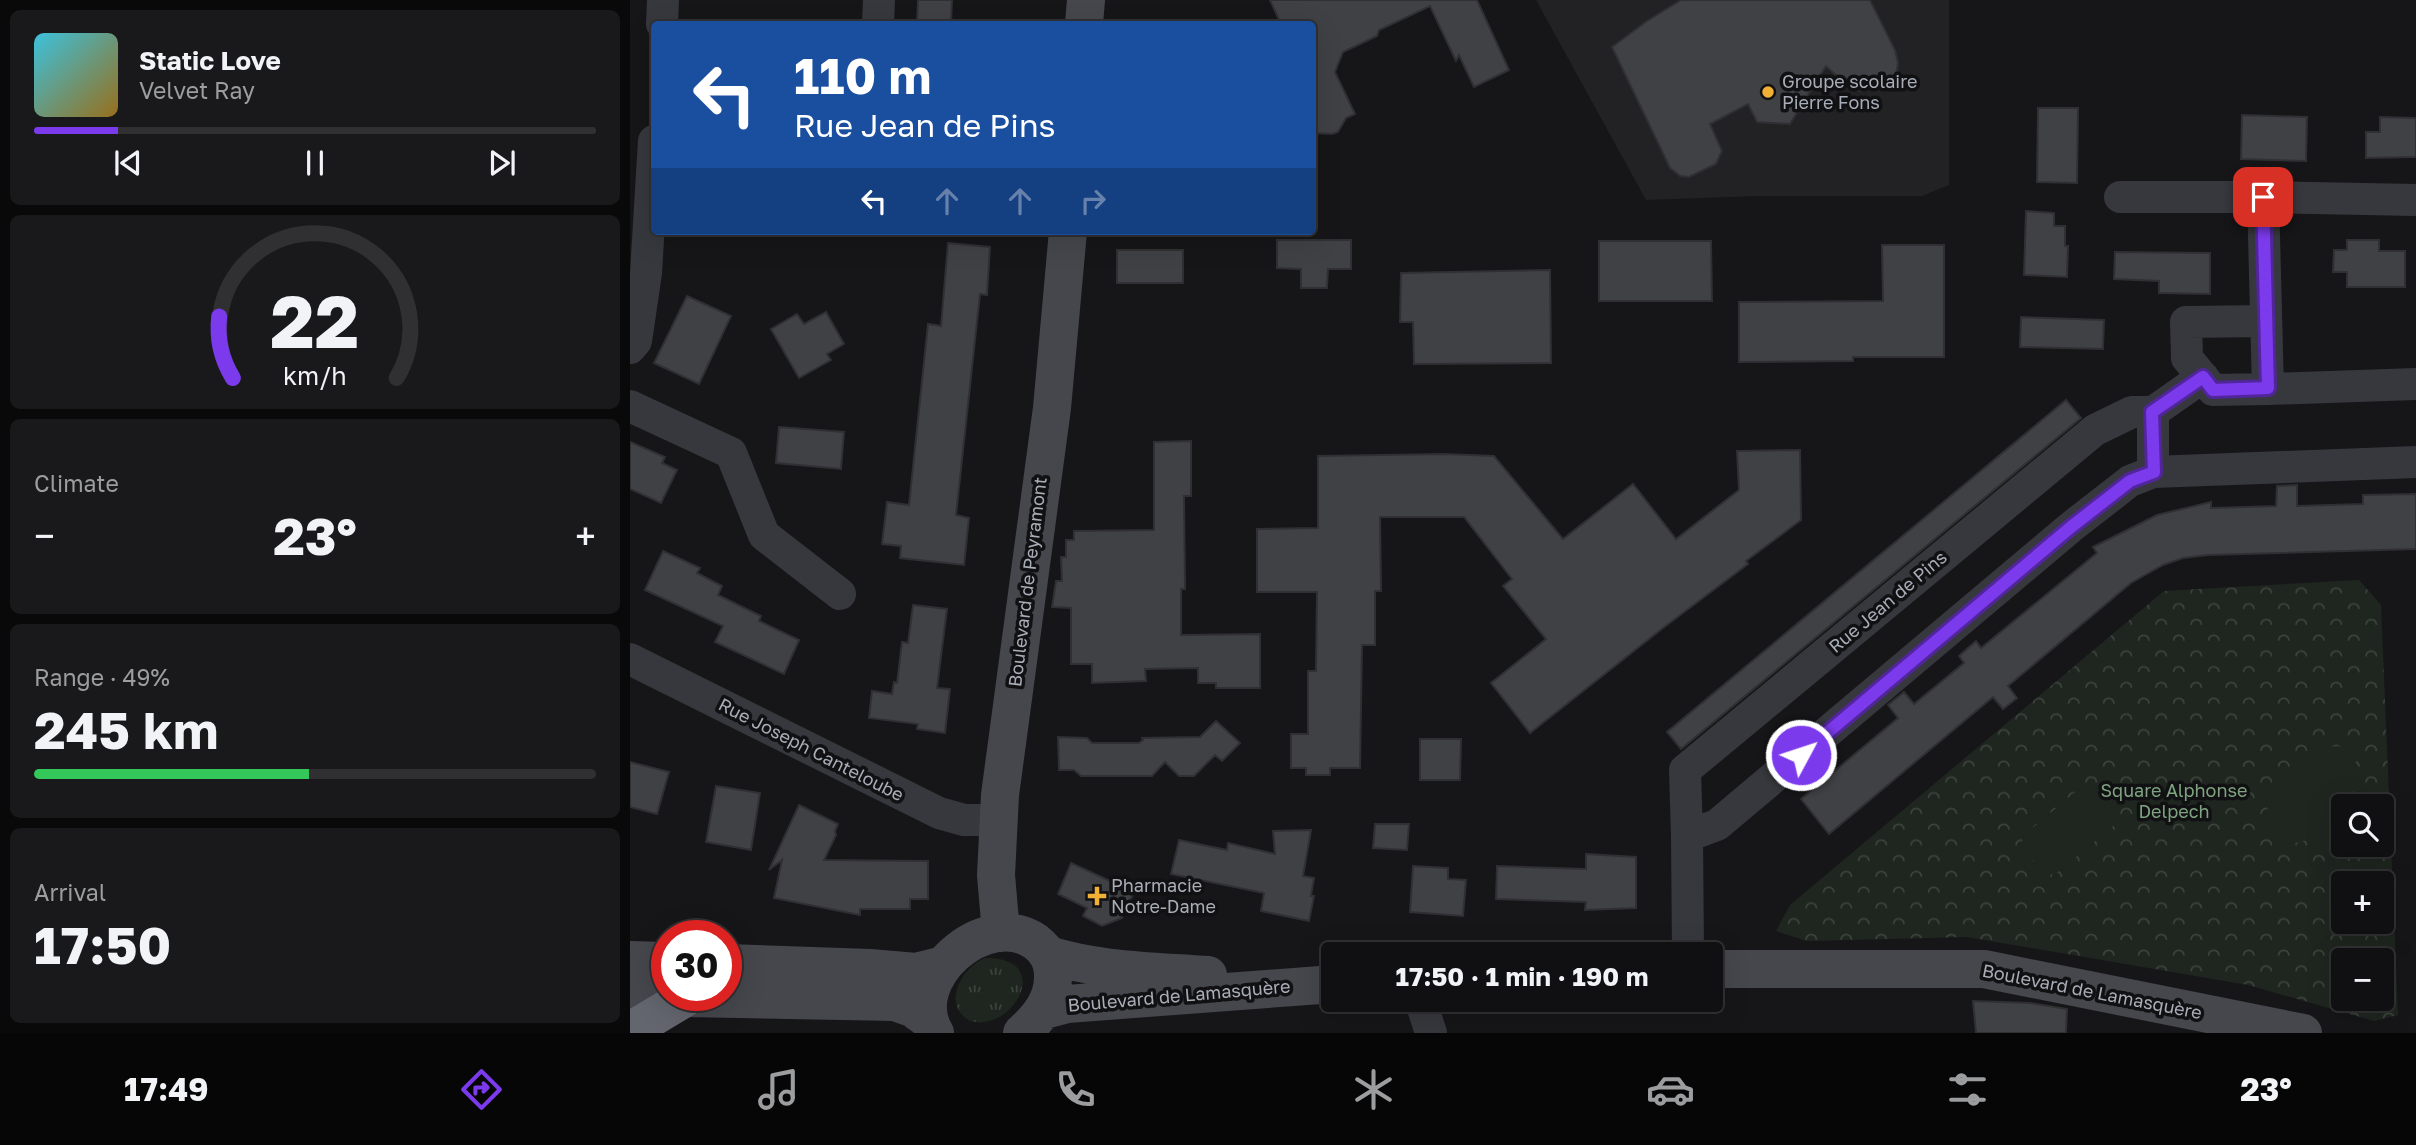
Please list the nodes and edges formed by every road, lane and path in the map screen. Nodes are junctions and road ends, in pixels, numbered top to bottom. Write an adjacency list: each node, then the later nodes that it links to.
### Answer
1 (663, 0): 3 (street)
2 (1086, 0): 4 (main road)
3 (662, 21)
4 (1084, 21)
5 (651, 190): 11 (street)
6 (2120, 197): 7 (street)
7 (2263, 197): 8 (street); 10 (street)
8 (2416, 200)
9 (1068, 235): 21 (main road, Boulevard de Peyramont)
10 (2265, 321): 12 (street); 14 (street)
11 (630, 348)
12 (2203, 377): 14 (street); 16 (street, Rue Jean de Pins)
13 (2416, 384): 14 (street)
14 (2268, 388)
15 (630, 406): 19 (street)
16 (2152, 412): 18 (street); 22 (street, Rue Jean de Pins)
17 (2416, 462): 18 (street)
18 (2154, 472): 22 (street)
19 (840, 594)
20 (630, 659): 21 (street, Rue Joseph Canteloube)
21 (998, 821): 23 (main road, Boulevard de Peyramont)
22 (1687, 836): 24 (street, Rue Jean de Pins)
23 (1001, 933): 25 (main road); 29 (main road)
24 (1688, 942)
25 (1048, 955): 31 (main road, Boulevard de Lamasquère); 38 (main road)
26 (630, 960): 27 (main road)
27 (651, 961)
28 (742, 964): 29 (main road)
29 (944, 965): 39 (main road)
30 (1723, 969): 42 (main road, Boulevard de Lamasquère)
31 (1321, 984)
32 (1321, 984): 38 (main road, Boulevard de Lamasquère)
33 (630, 997): 34 (main road)
34 (651, 997)
35 (742, 999): 39 (main road)
36 (663, 1011): 40 (highway)
37 (1424, 1012): 41 (street)
38 (1033, 1022)
39 (932, 1027)
40 (630, 1031)
41 (1431, 1033)
42 (2303, 1033)

